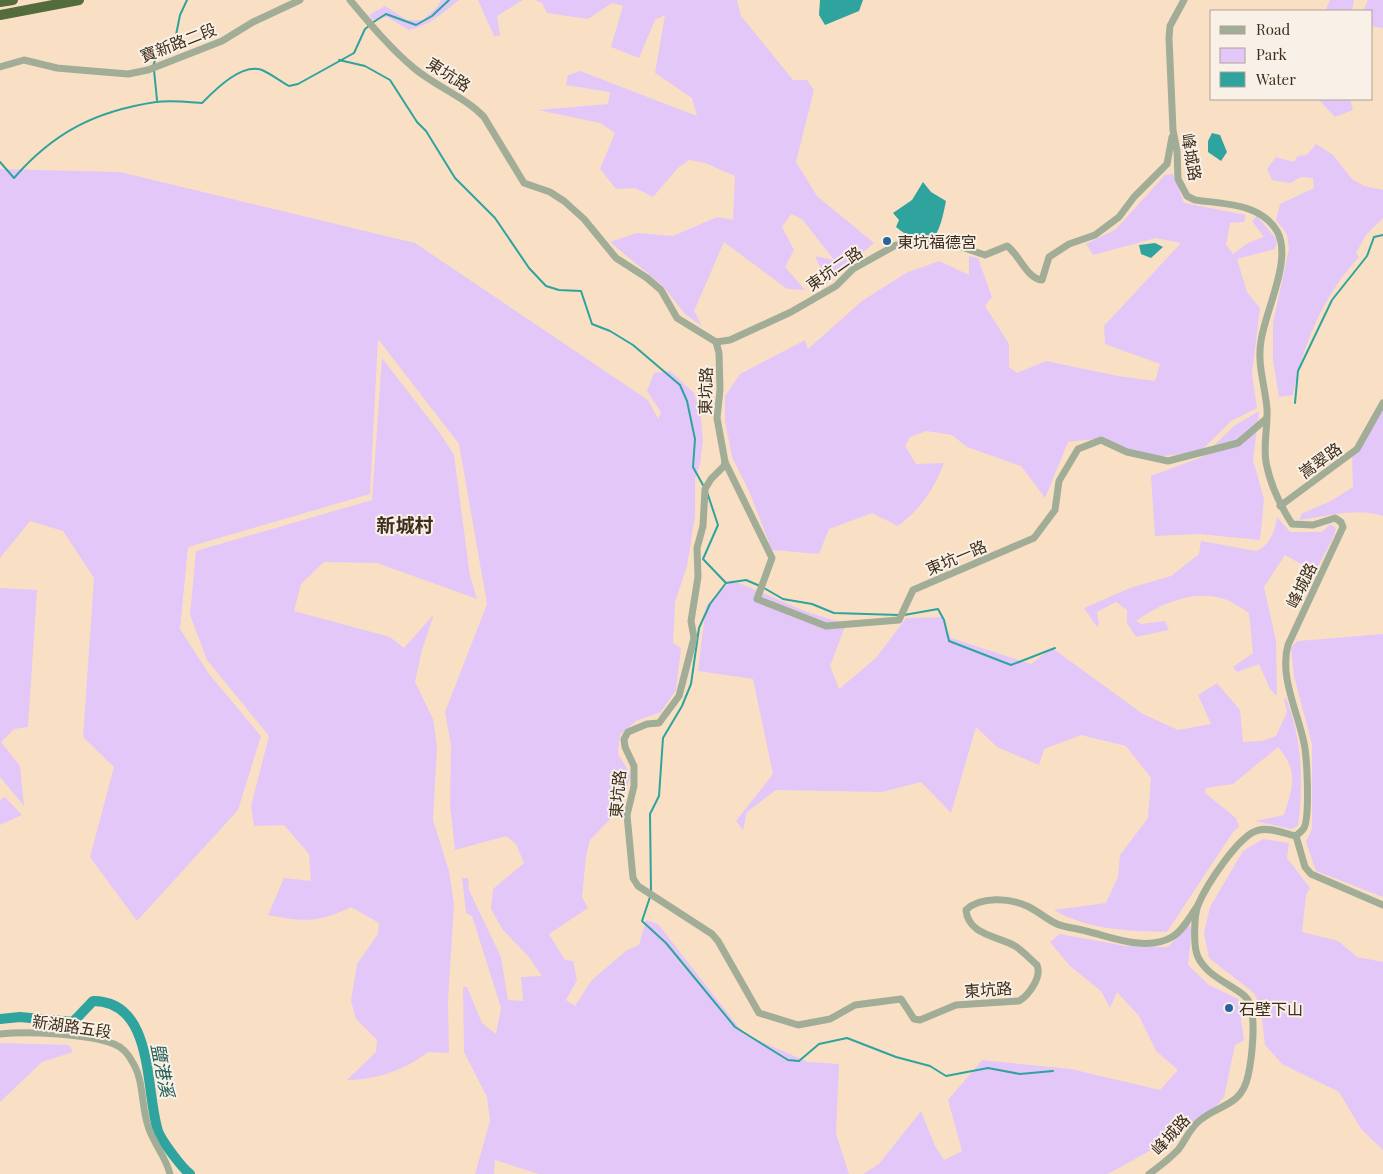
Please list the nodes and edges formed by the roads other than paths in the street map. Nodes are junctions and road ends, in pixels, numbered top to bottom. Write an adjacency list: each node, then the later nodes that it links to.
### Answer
1 (13, 0): 6 (highway)
2 (80, 0): 7 (highway)
3 (300, 0): 8 (street, 寶新路二段)
4 (350, 0): 10 (street, 東坑路)
5 (1184, 0): 9 (street, 峰城路)
6 (0, 2)
7 (0, 15)
8 (0, 67)
9 (1173, 130): 10 (street, 東坑二路); 12 (street, 峰城路)
10 (716, 342): 13 (street, 東坑路)
11 (1383, 403): 14 (street, 嵩翠路)
12 (1266, 419): 13 (street, 東坑一路); 14 (street, 峰城路)
13 (725, 462): 16 (street, 東坑路)
14 (1280, 506): 15 (street, 峰城路)
15 (1296, 836): 16 (street, 峰城路); 17 (street)
16 (1198, 905): 20 (street, 峰城路)
17 (1383, 905)
18 (0, 1034): 19 (street, 新湖路五段)
19 (170, 1174)
20 (1148, 1174)

